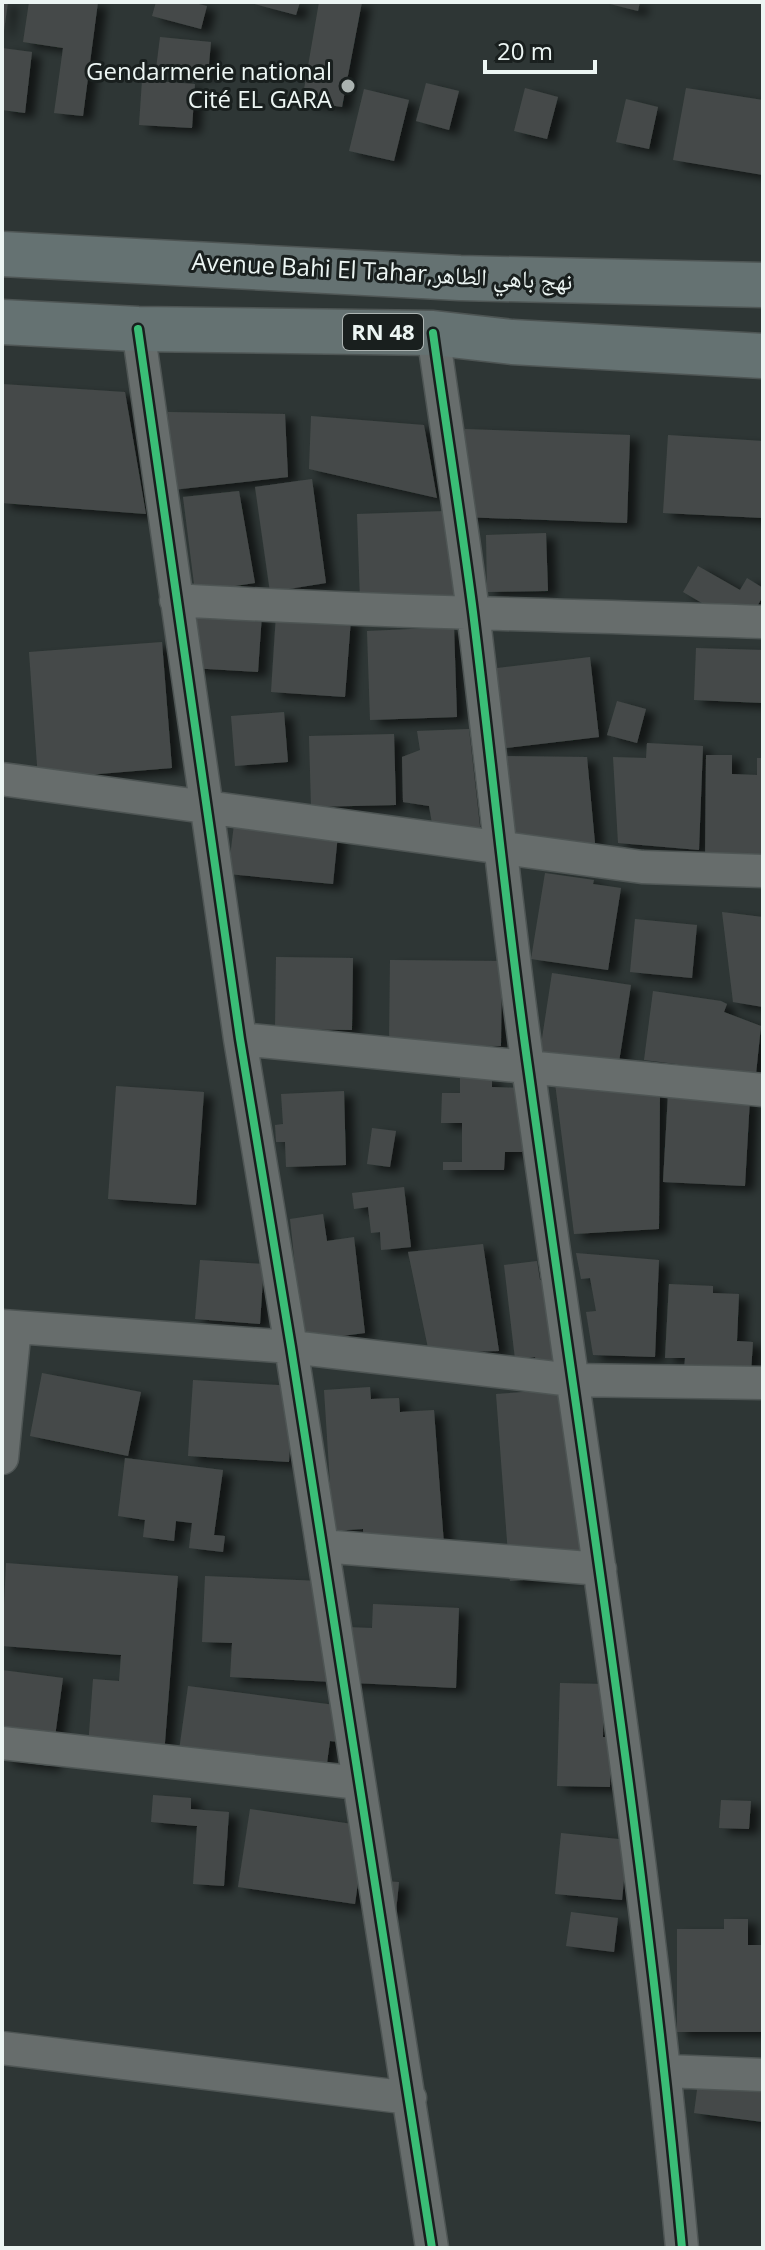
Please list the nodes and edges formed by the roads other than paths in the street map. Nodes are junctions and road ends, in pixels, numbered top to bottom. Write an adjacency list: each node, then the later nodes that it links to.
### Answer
1 (2, 254): 2 (main road, Avenue Bahi El Tahar,نهج باهي الطاهر)
2 (763, 285)
3 (2, 322): 4 (main road, RN 48)
4 (138, 329): 5 (main road, RN 48); 7 (street)
5 (433, 333): 6 (main road, RN 48); 8 (street)
6 (763, 356)
7 (176, 600): 8 (street); 11 (street)
8 (473, 611): 9 (street); 12 (street)
9 (763, 622)
10 (2, 779): 11 (street)
11 (205, 807): 12 (street); 14 (street)
12 (499, 849): 13 (street); 15 (street)
13 (763, 871)
14 (240, 1039): 15 (street); 18 (street)
15 (528, 1068): 16 (street); 19 (street)
16 (763, 1090)
17 (8, 1326): 18 (street); 21 (street)
18 (291, 1347): 19 (street); 22 (street)
19 (572, 1380): 20 (street); 23 (street)
20 (763, 1383)
21 (2, 1458)
22 (322, 1546): 23 (street); 25 (street)
23 (600, 1569): 27 (street)
24 (2, 1743): 25 (street)
25 (359, 1783): 29 (street)
26 (2, 2048): 29 (street)
27 (666, 2071): 28 (street); 31 (street)
28 (763, 2075)
29 (410, 2098): 30 (street)
30 (432, 2248)
31 (682, 2248)

